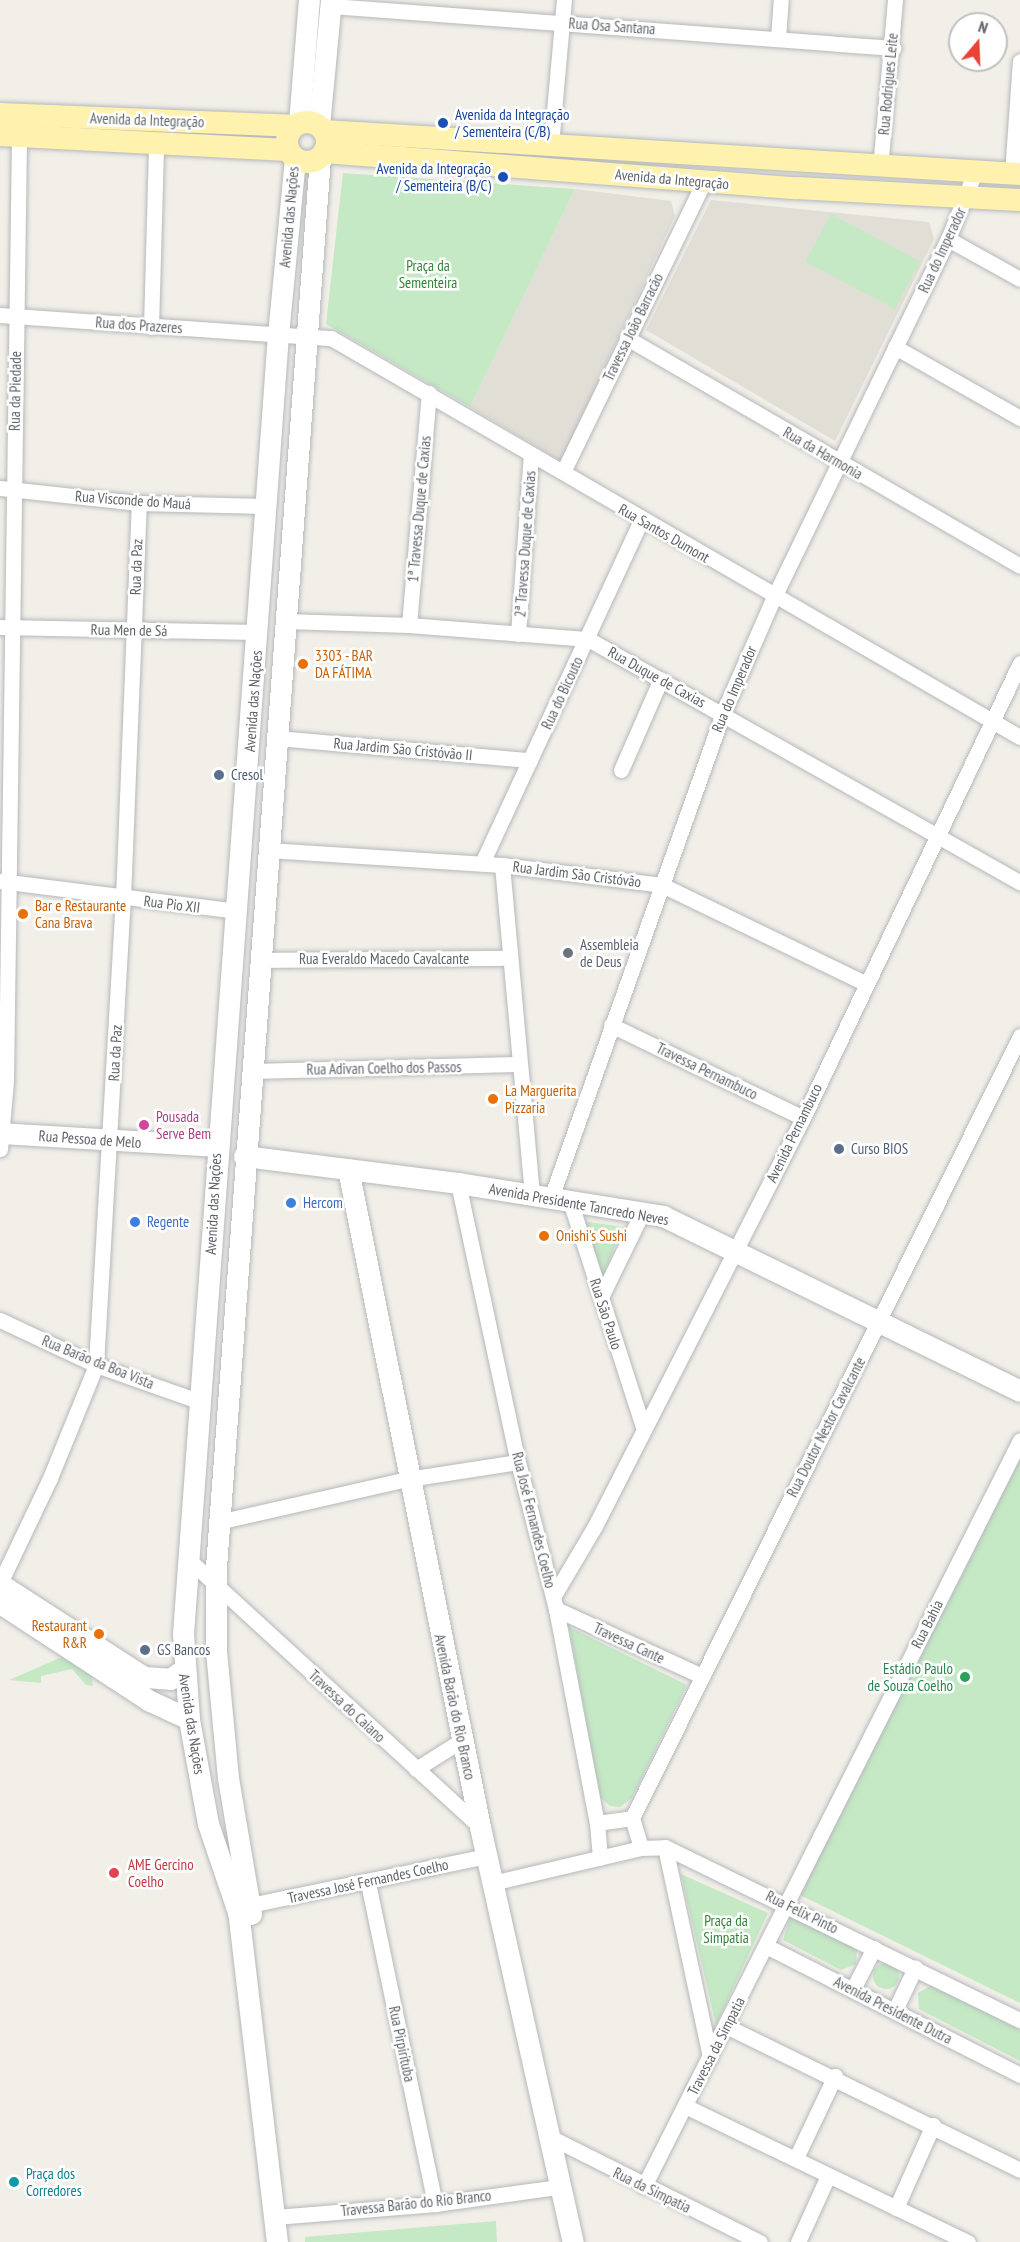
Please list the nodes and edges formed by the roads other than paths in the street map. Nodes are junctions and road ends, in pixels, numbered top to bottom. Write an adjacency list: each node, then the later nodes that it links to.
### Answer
1 (309, 0): 14 (main road, Avenida das Nações)
2 (564, 0): 7 (street)
3 (781, 0): 8 (street)
4 (895, 0): 9 (street, Rua Rodrigues Leite)
5 (331, 3): 6 (street, Rua Osa Santana); 14 (main road, Avenida das Nações)
6 (458, 7): 7 (street, Rua Osa Santana)
7 (562, 22): 8 (street, Rua Osa Santana); 16 (street)
8 (778, 39): 9 (street, Rua Osa Santana)
9 (892, 48): 18 (street, Rua Rodrigues Leite)
10 (1020, 61): 11 (street)
11 (1019, 77): 20 (street)
12 (0, 114): 14 (main road, Avenida da Integração)
13 (9, 136): 15 (main road, Avenida da Integração); 27 (street, Rua da Piedade)
14 (313, 136): 16 (main road, Avenida da Integração); 17 (main road); 17 (main road, Avenida da Integração); 21 (main road, Avenida da Integração); 30 (main road, Avenida das Nações)
15 (156, 143): 17 (main road, Avenida da Integração); 28 (street)
16 (550, 145): 18 (main road, Avenida da Integração)
17 (291, 154): 29 (main road, Avenida das Nações)
18 (880, 168): 19 (main road, Avenida da Integração)
19 (975, 172): 20 (main road, Avenida da Integração); 22 (street, Rua do Imperador)
20 (1016, 174)
21 (704, 182): 22 (main road, Avenida da Integração); 31 (street, Travessa João Barracão)
22 (966, 200): 23 (main road, Avenida da Integração); 24 (street, Rua do Imperador)
23 (1020, 200)
24 (948, 239): 25 (street); 32 (street, Rua do Imperador)
25 (1020, 279)
26 (0, 315): 27 (street, Rua dos Prazeres)
27 (16, 316): 28 (street, Rua dos Prazeres); 38 (street, Rua da Piedade)
28 (151, 327): 29 (street, Rua dos Prazeres)
29 (278, 335): 30 (street, Rua dos Prazeres); 40 (main road, Avenida das Nações)
30 (306, 337): 33 (street, Rua Santos Dumont); 44 (main road, Avenida das Nações)
31 (627, 338): 36 (street, Rua da Harmonia); 37 (street, Travessa João Barracão)
32 (895, 347): 34 (street); 36 (street, Rua do Imperador)
33 (429, 393): 35 (street, Rua Santos Dumont); 45 (street, 1ª Travessa Duque de Caxias)
34 (1020, 417)
35 (531, 454): 37 (street, Rua Santos Dumont); 49 (street, 2ª Travessa Duque de Caxias)
36 (839, 463): 42 (street, Rua da Harmonia); 43 (street, Rua do Imperador)
37 (563, 472): 41 (street, Rua Santos Dumont)
38 (7, 489): 39 (street, Rua Visconde do Mauá); 46 (street, Rua da Piedade)
39 (139, 503): 40 (street, Rua Visconde do Mauá); 47 (street, Rua da Paz)
40 (266, 506): 48 (main road, Avenida das Nações)
41 (642, 521): 43 (street, Rua Santos Dumont); 50 (street, Rua do Bicouto)
42 (1020, 566)
43 (774, 597): 53 (street, Rua do Imperador); 54 (street, Rua Santos Dumont)
44 (286, 621): 45 (street, Rua Duque de Caxias); 56 (main road, Avenida das Nações)
45 (409, 625): 49 (street, Rua Duque de Caxias)
46 (6, 627): 47 (street, Rua Men de Sá); 63 (street, Rua da Piedade)
47 (133, 630): 48 (street, Rua Men de Sá); 66 (street, Rua da Paz)
48 (257, 632): 67 (main road, Avenida das Nações)
49 (518, 634): 50 (street, Rua Duque de Caxias)
50 (588, 639): 52 (street, Rua Duque de Caxias); 57 (street, Rua do Bicouto)
51 (1020, 663): 54 (street, Avenida Pernambuco)
52 (661, 679): 53 (street, Rua Duque de Caxias); 58 (street)
53 (723, 713): 59 (street, Rua Duque de Caxias); 65 (street, Rua do Imperador)
54 (992, 721): 55 (street, Rua Santos Dumont); 59 (street, Avenida Pernambuco)
55 (1020, 737)
56 (276, 738): 57 (street, Rua Jardim São Cristóvão II); 60 (main road, Avenida das Nações)
57 (530, 760): 61 (street, Rua do Bicouto)
58 (621, 770)
59 (935, 834): 64 (street, Rua Duque de Caxias); 70 (street, Avenida Pernambuco)
60 (268, 850): 61 (street, Rua Jardim São Cristóvão); 69 (main road, Avenida das Nações)
61 (482, 863): 62 (street, Rua Jardim São Cristóvão)
62 (502, 865): 65 (street, Rua Jardim São Cristóvão); 68 (street)
63 (3, 882): 66 (street, Rua Pio XII); 78 (street, Rua da Piedade)
64 (1020, 882)
65 (662, 885): 70 (street, Rua Jardim São Cristóvão); 73 (street, Rua do Imperador)
66 (123, 898): 67 (street, Rua Pio XII); 79 (street, Rua da Paz)
67 (237, 911): 71 (main road, Avenida das Nações)
68 (508, 958): 69 (street, Rua Everaldo Macedo Cavalcante); 75 (street)
69 (259, 960): 72 (main road, Avenida das Nações)
70 (865, 982): 77 (street, Avenida Pernambuco)
71 (229, 1009): 72 (main road); 80 (main road, Avenida das Nações)
72 (255, 1011): 76 (main road, Avenida das Nações)
73 (611, 1024): 77 (street, Travessa Pernambuco); 84 (street, Rua do Imperador)
74 (1020, 1036): 91 (street, Rua Doutor Nestor Cavalcante)
75 (518, 1064): 76 (street, Rua Adivan Coelho dos Passos); 84 (street)
76 (250, 1071): 81 (main road, Avenida das Nações)
77 (803, 1118): 86 (street, Avenida Pernambuco)
78 (1, 1138): 79 (main road, Rua Pessoa de Melo)
79 (111, 1141): 80 (main road, Rua Pessoa de Melo); 92 (street, Rua da Paz)
80 (216, 1146): 88 (main road, Avenida das Nações)
81 (244, 1156): 82 (main road, Avenida Presidente Tancredo Neves); 87 (main road, Avenida das Nações)
82 (348, 1169): 83 (main road, Avenida Presidente Tancredo Neves); 98 (main road, Avenida Barão do Rio Branco)
83 (458, 1183): 84 (main road, Avenida Presidente Tancredo Neves); 97 (street, Rua José Fernandes Coelho)
84 (551, 1198): 85 (main road, Avenida Presidente Tancredo Neves); 89 (street, Rua São Paulo)
85 (642, 1214): 86 (main road, Avenida Presidente Tancredo Neves); 89 (street)
86 (735, 1249): 91 (main road, Avenida Presidente Tancredo Neves); 95 (street, Avenida Pernambuco)
87 (235, 1280): 88 (main road); 99 (main road, Avenida das Nações)
88 (209, 1281): 94 (main road, Avenida das Nações)
89 (601, 1296): 95 (street, Rua São Paulo)
90 (0, 1320): 92 (street, Rua Barão da Boa Vista)
91 (879, 1322): 93 (main road, Avenida Presidente Tancredo Neves); 106 (street, Rua Doutor Nestor Cavalcante)
92 (96, 1365): 94 (street, Rua Barão da Boa Vista); 101 (street, Rua da Paz)
93 (1020, 1391)
94 (198, 1401): 100 (main road, Avenida das Nações)
95 (643, 1427): 104 (street, Avenida Pernambuco)
96 (1020, 1440): 119 (street, Rua Bahia)
97 (519, 1462): 98 (street); 104 (street, Rua José Fernandes Coelho)
98 (408, 1479): 99 (street); 108 (main road, Avenida Barão do Rio Branco)
99 (218, 1522): 102 (main road, Avenida das Nações)
100 (189, 1560): 102 (street, Travessa do Caiano); 105 (main road, Avenida das Nações)
101 (0, 1583): 105 (main road)
102 (216, 1584): 109 (street, Travessa do Caiano); 120 (main road, Avenida das Nações)
103 (0, 1603): 107 (main road)
104 (555, 1603): 106 (street, Travessa Cante); 111 (street, Rua José Fernandes Coelho)
105 (183, 1670): 107 (main road, Avenida das Nações)
106 (702, 1676): 110 (street, Rua Doutor Nestor Cavalcante)
107 (189, 1719): 141 (main road, Avenida das Nações)
108 (462, 1740): 109 (street); 112 (main road, Avenida Barão do Rio Branco)
109 (416, 1769): 112 (street, Travessa do Caiano)
110 (632, 1818): 111 (street); 114 (street)
111 (597, 1823): 116 (street, Rua José Fernandes Coelho)
112 (480, 1827): 115 (main road, Avenida Barão do Rio Branco)
113 (665, 1847): 114 (street, Rua Felix Pinto); 119 (street, Rua Felix Pinto); 128 (street)
114 (641, 1848): 116 (street)
115 (487, 1856): 117 (street, Travessa José Fernandes Coelho); 118 (main road, Avenida Barão do Rio Branco)
116 (600, 1858): 118 (street)
117 (368, 1883): 120 (street, Travessa José Fernandes Coelho); 139 (street, Rua Pirpirituba)
118 (492, 1883): 133 (main road, Avenida Barão do Rio Branco)
119 (785, 1904): 121 (street, Travessa da Simpatia); 122 (street, Rua Felix Pinto)
120 (250, 1905): 141 (main road, Avenida das Nações)
121 (766, 1946): 124 (street, Avenida Presidente Dutra); 127 (street, Travessa da Simpatia)
122 (874, 1948): 123 (street, Rua Felix Pinto); 124 (street)
123 (915, 1968): 125 (street); 126 (street, Rua Felix Pinto)
124 (853, 1989): 125 (street, Avenida Presidente Dutra)
125 (895, 2010): 129 (street, Avenida Presidente Dutra)
126 (1020, 2020)
127 (726, 2026): 128 (street, Travessa da Simpatia); 130 (street)
128 (710, 2057): 131 (street, Travessa da Simpatia)
129 (1020, 2075)
130 (835, 2076): 132 (street); 134 (street)
131 (685, 2106): 134 (street); 137 (street, Travessa da Simpatia)
132 (933, 2124): 135 (street); 140 (street)
133 (546, 2135): 137 (street, Rua da Simpatia); 138 (main road, Avenida Barão do Rio Branco)
134 (796, 2158): 136 (street)
135 (1020, 2170)
136 (828, 2176): 140 (street); 142 (street)
137 (644, 2186): 146 (street, Rua da Simpatia)
138 (557, 2187): 139 (street, Travessa Barão do Rio Branco); 145 (main road, Avenida Barão do Rio Branco)
139 (435, 2204): 141 (street, Travessa Barão do Rio Branco)
140 (896, 2208): 148 (street)
141 (280, 2216): 143 (main road, Avenida das Nações); 144 (main road, Avenida das Nações)
142 (799, 2236): 147 (street)
143 (277, 2242)
144 (289, 2242)
145 (573, 2242)
146 (760, 2242)
147 (786, 2242)
148 (968, 2242)

